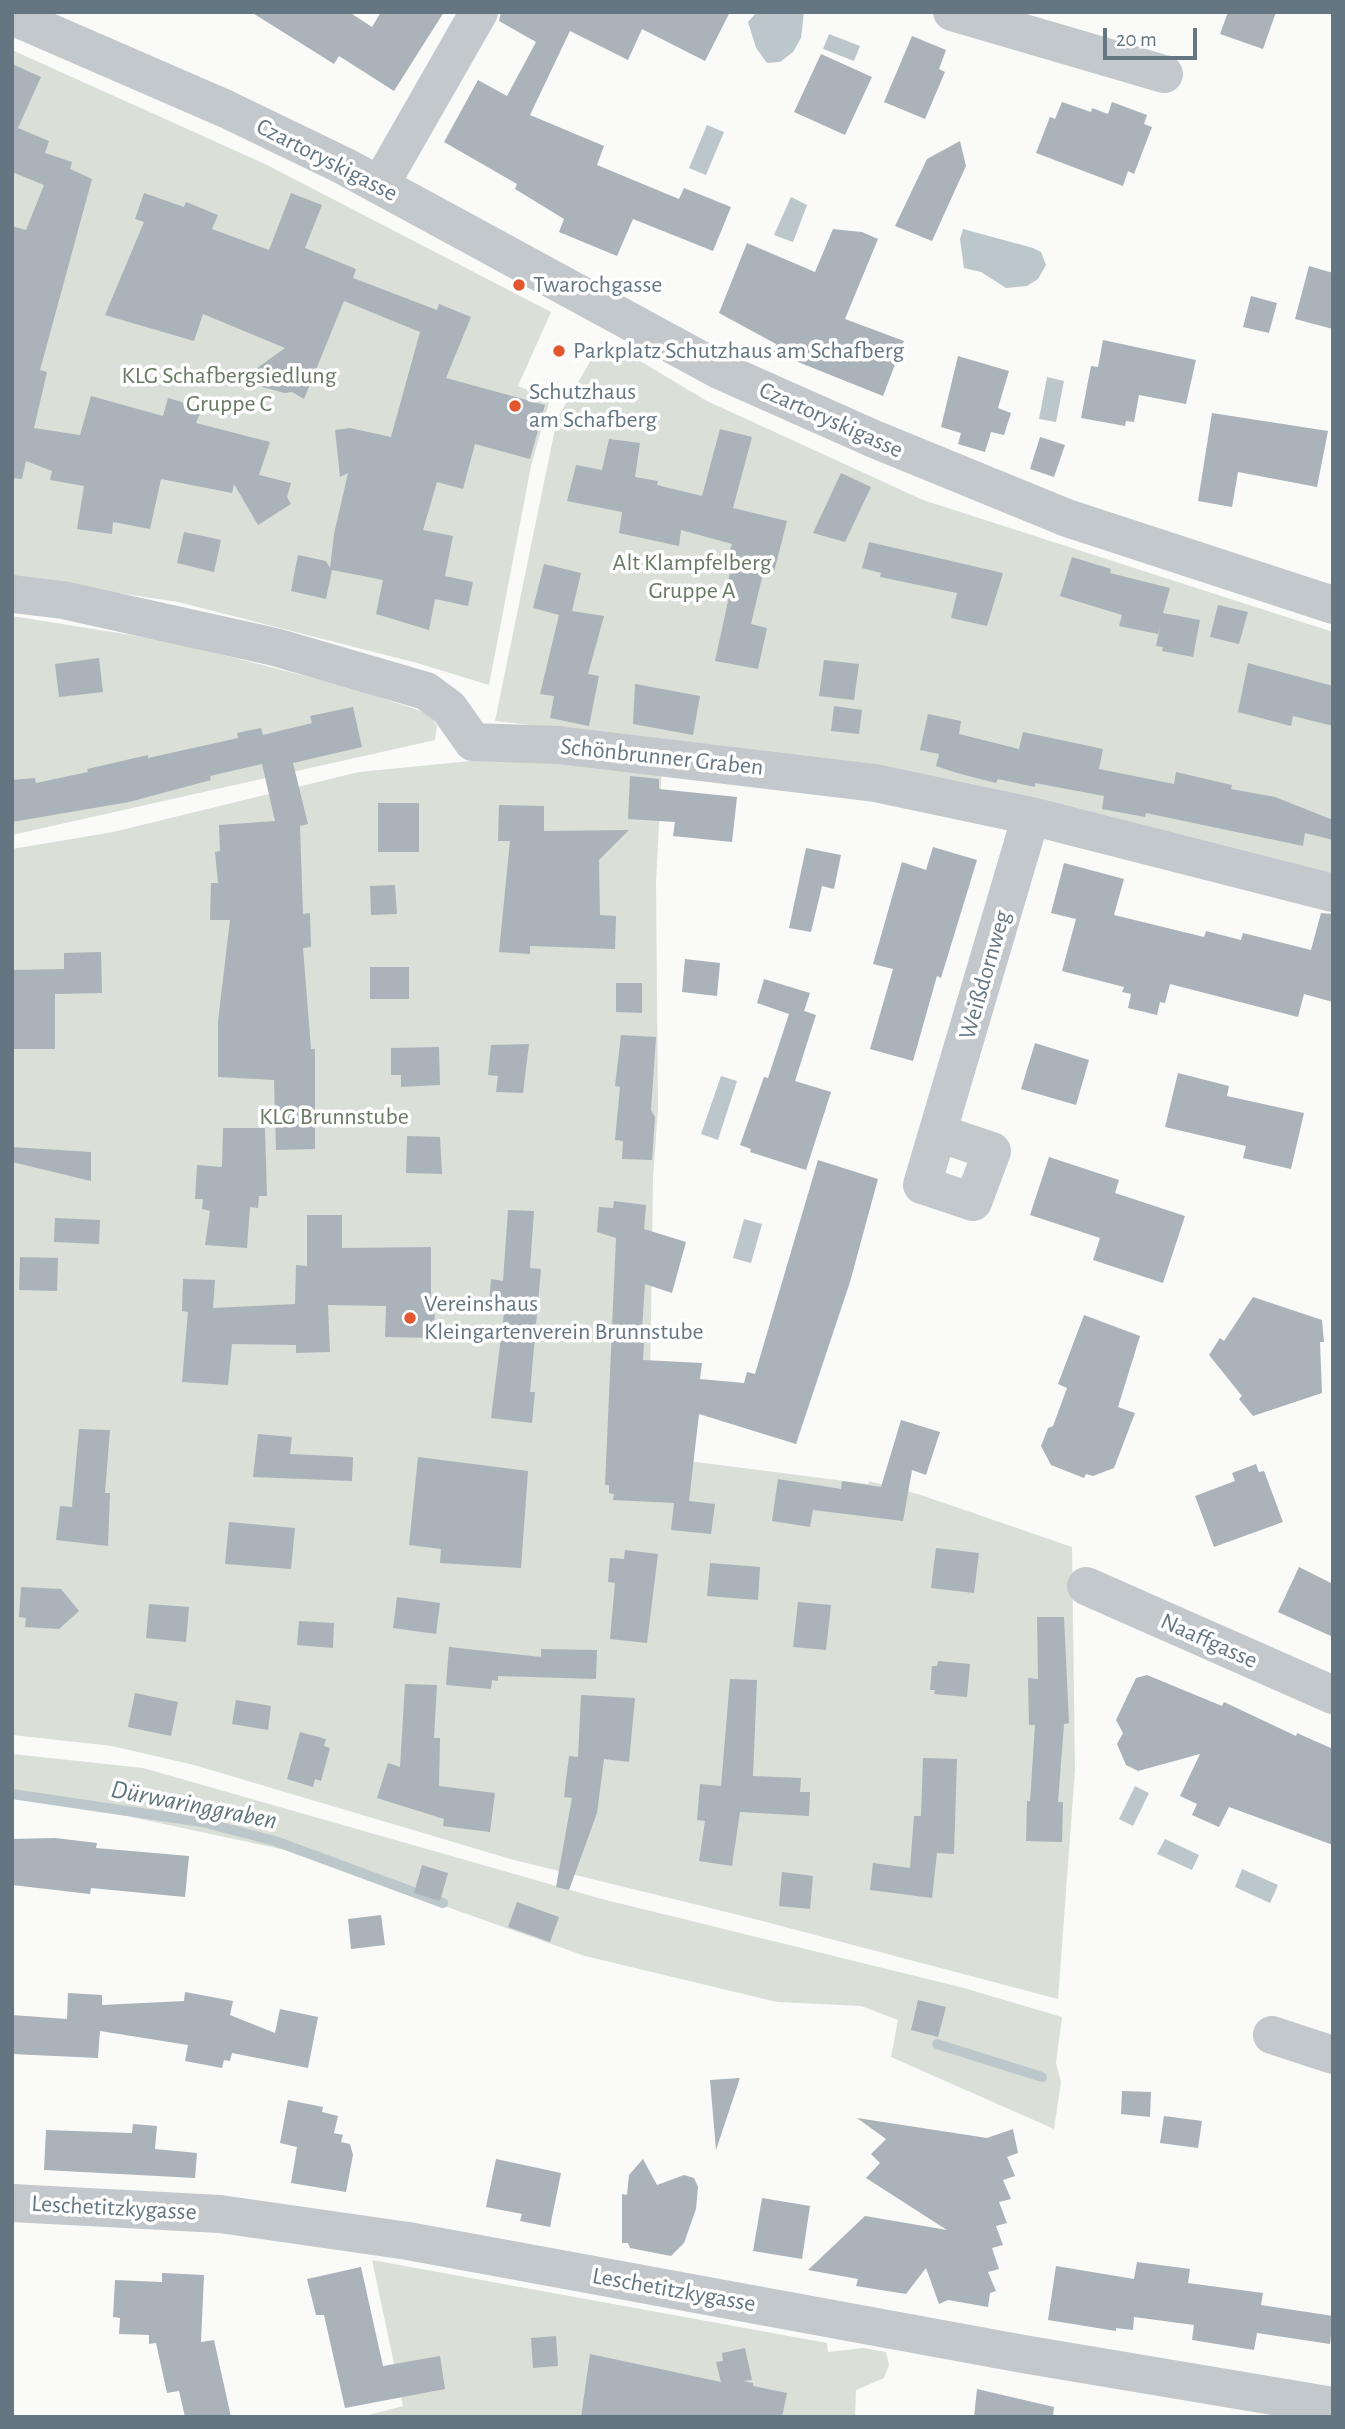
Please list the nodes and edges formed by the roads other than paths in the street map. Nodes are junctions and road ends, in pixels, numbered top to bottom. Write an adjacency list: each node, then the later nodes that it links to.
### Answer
1 (479, 12): 5 (street)
2 (952, 12): 4 (street)
3 (12, 16): 5 (street, Czartoryskigasse)
4 (1164, 74)
5 (380, 185): 7 (street, Czartoryskigasse)
6 (12, 594): 8 (street, Schönbrunner Graben)
7 (1333, 605)
8 (1031, 816): 9 (street, Schönbrunner Graben); 10 (street, Weißdornweg)
9 (1333, 893)
10 (938, 1133)
11 (1086, 1586): 12 (street, Naaffgasse)
12 (1333, 1695)
13 (1333, 2026): 14 (street)
14 (1333, 2055)
15 (12, 2203): 16 (street, Leschetitzkygasse)
16 (1333, 2406)

